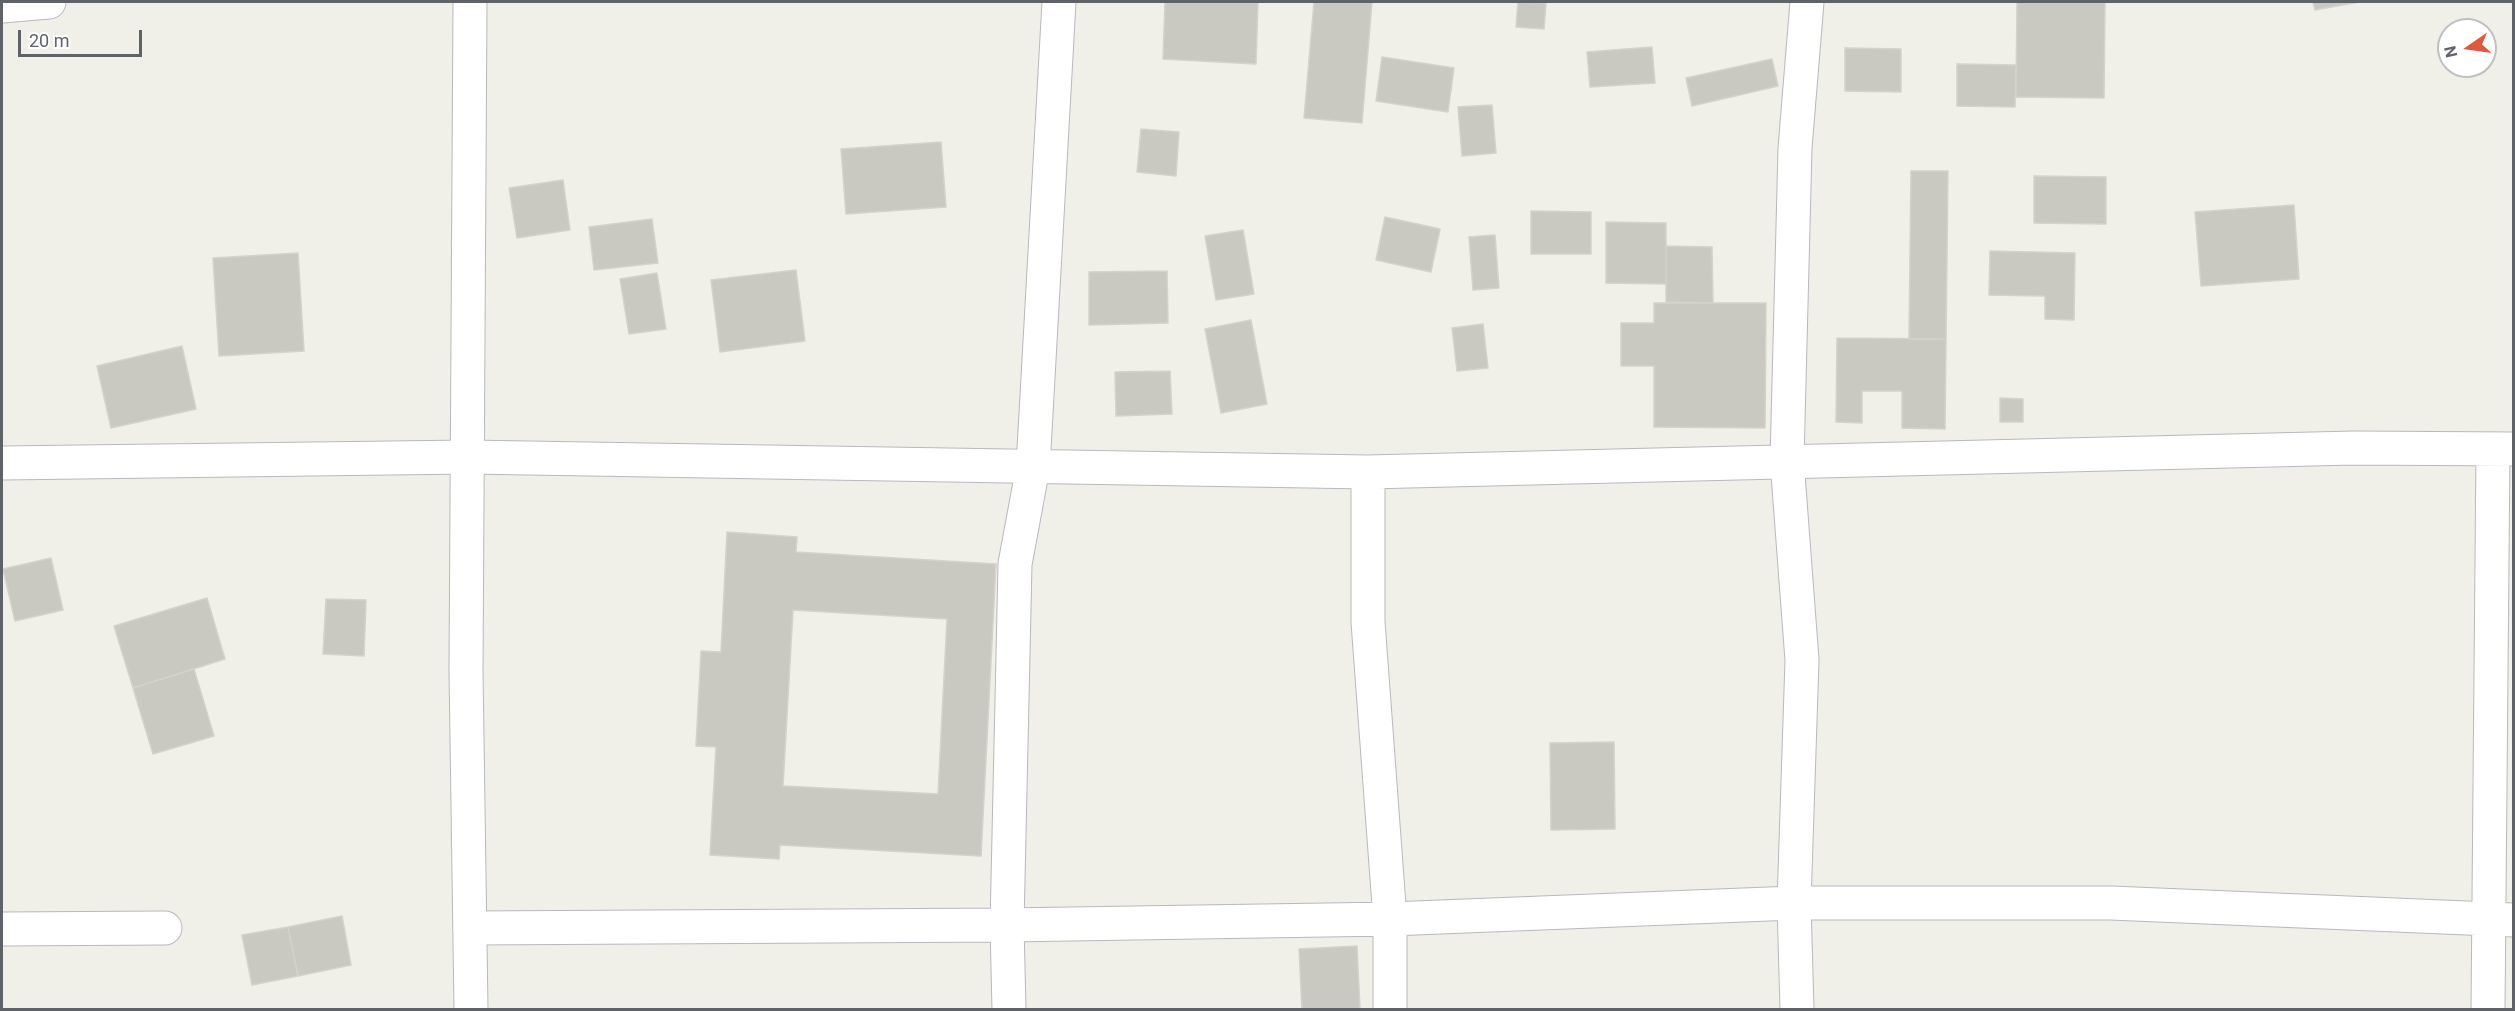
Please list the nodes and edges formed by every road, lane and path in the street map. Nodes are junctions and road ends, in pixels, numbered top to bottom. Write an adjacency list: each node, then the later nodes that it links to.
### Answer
1 (49, 2): 5 (street)
2 (470, 2): 7 (street)
3 (1059, 2): 10 (street)
4 (1807, 2): 8 (street)
5 (2, 6)
6 (2504, 449): 8 (street); 14 (street)
7 (468, 457): 9 (street); 10 (street); 17 (street)
8 (1787, 461): 11 (street); 12 (street)
9 (2, 463)
10 (1033, 467): 11 (street); 15 (street)
11 (1368, 472): 13 (street)
12 (1794, 903): 13 (street); 14 (street); 22 (street)
13 (1390, 918): 15 (street); 21 (street)
14 (2501, 921): 23 (street)
15 (1007, 925): 17 (street); 20 (street)
16 (165, 928): 18 (street)
17 (470, 928): 19 (street)
18 (2, 929)
19 (471, 1010)
20 (1009, 1010)
21 (1390, 1010)
22 (1797, 1010)
23 (2488, 1010)

